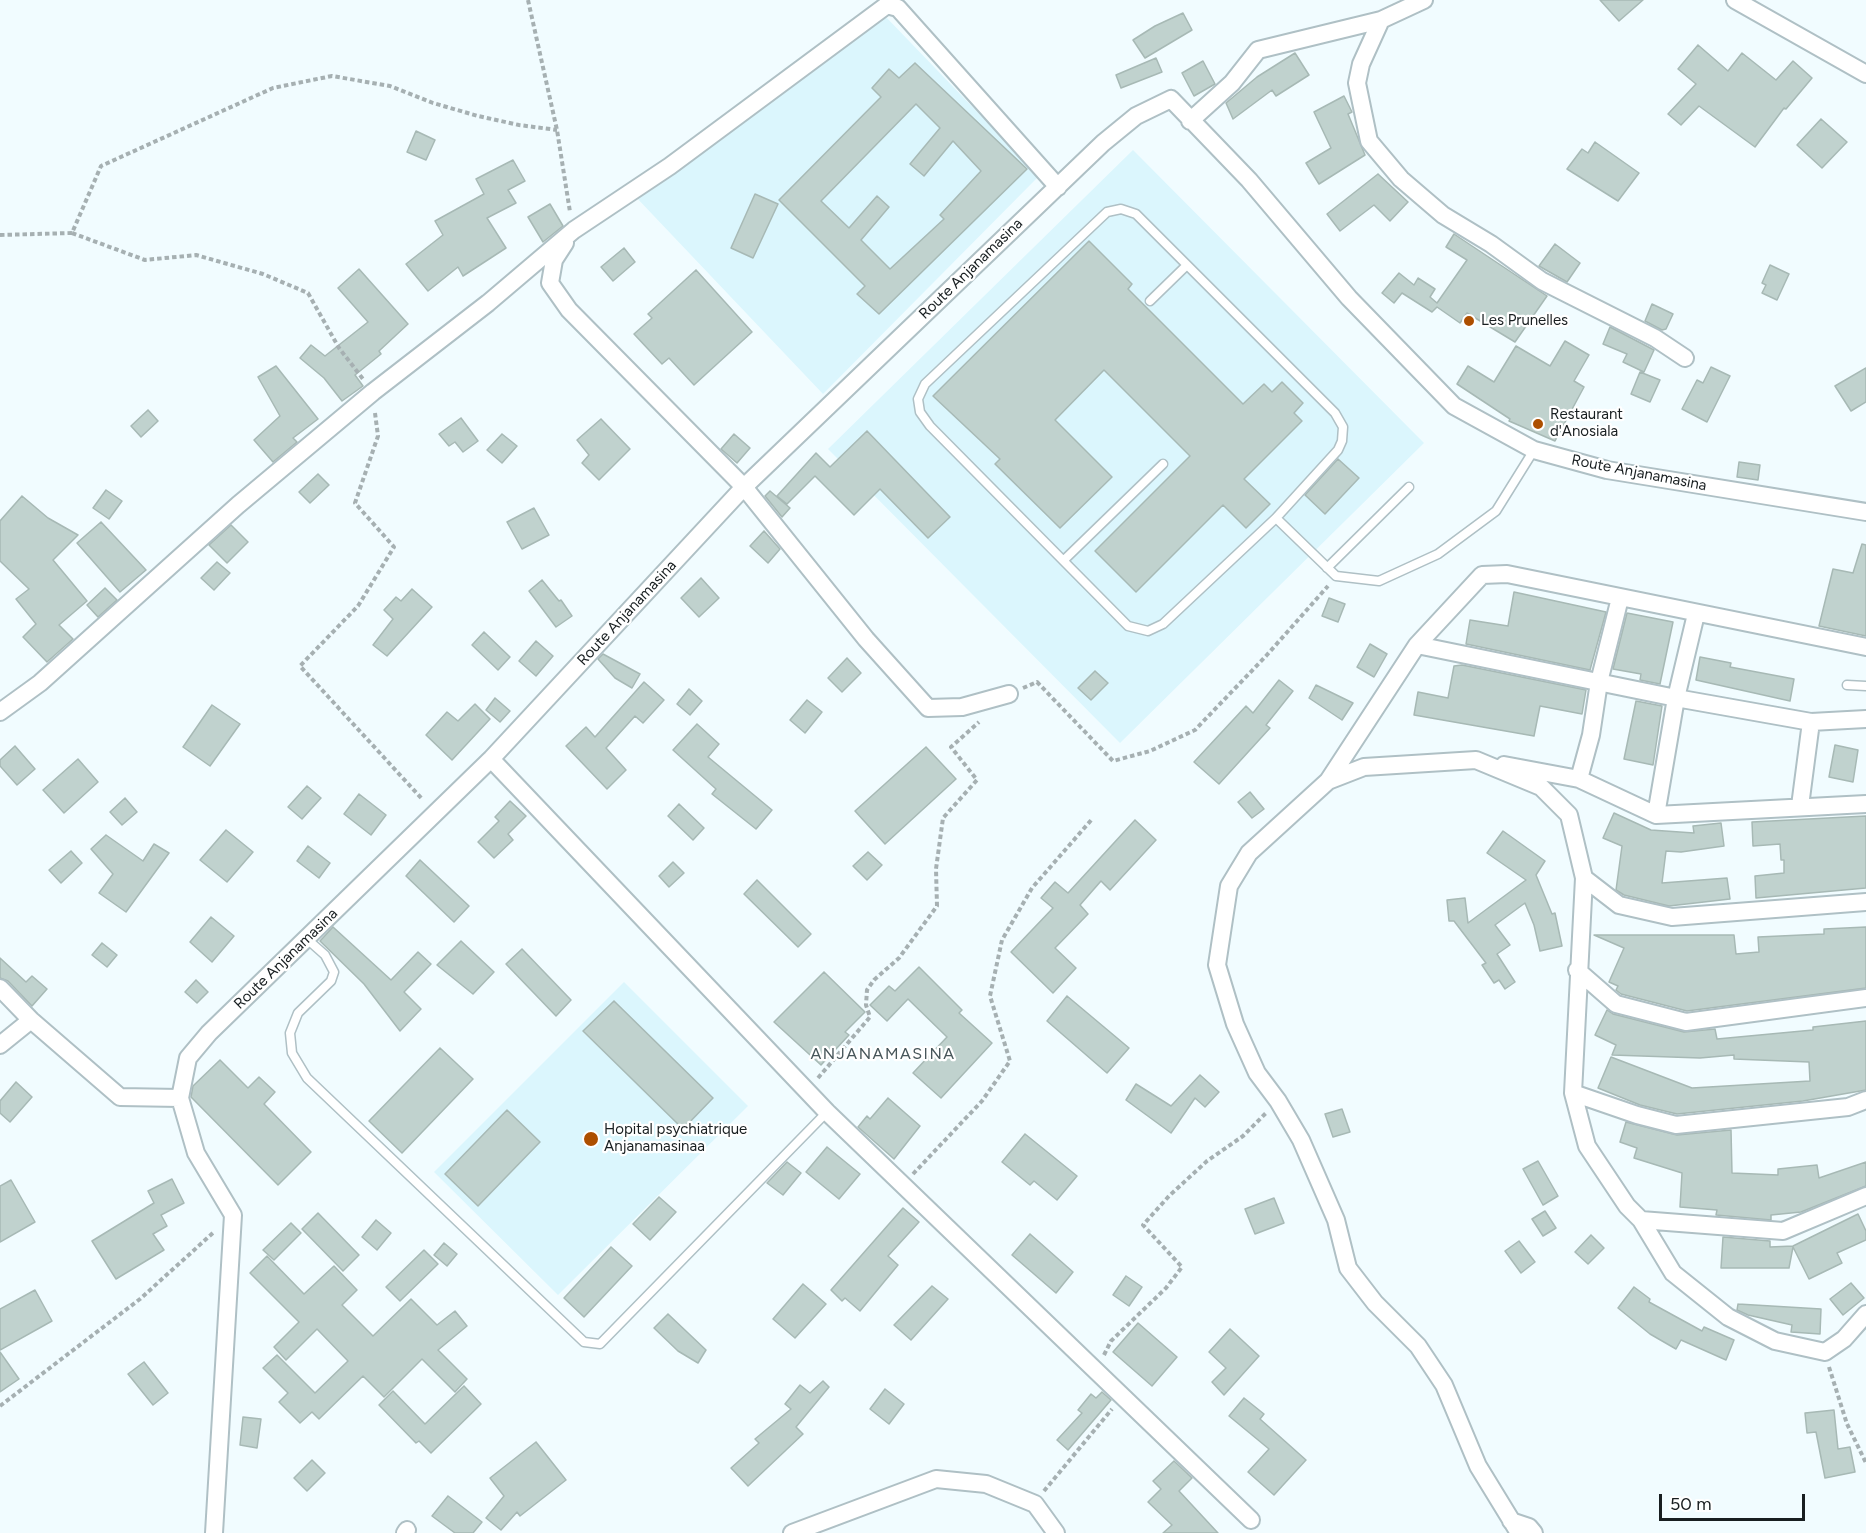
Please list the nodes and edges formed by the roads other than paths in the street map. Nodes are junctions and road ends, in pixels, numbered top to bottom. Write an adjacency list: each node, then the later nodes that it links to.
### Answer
1 (1424, 0): 3 (street)
2 (1735, 0): 4 (street)
3 (1381, 20): 5 (street); 10 (street)
4 (1866, 74)
5 (1190, 121): 6 (street, Route Anjanamasina); 11 (street, Route Anjanamasina)
6 (1058, 187): 7 (street); 13 (street, Route Anjanamasina)
7 (574, 230): 13 (street); 28 (street)
8 (1187, 265): 9 (lane); 16 (lane); 17 (lane)
9 (1150, 301)
10 (1685, 358)
11 (1534, 450): 15 (street, Route Anjanamasina); 18 (lane)
12 (1163, 464): 17 (lane)
13 (744, 487): 26 (street); 31 (street, Route Anjanamasina)
14 (1409, 487): 18 (lane)
15 (1866, 512)
16 (1275, 518): 17 (lane); 18 (lane)
17 (1064, 560)
18 (1327, 568)
19 (1620, 598): 20 (street); 21 (street); 23 (street)
20 (1696, 614): 22 (street); 27 (street)
21 (1417, 645): 23 (street); 34 (street)
22 (1866, 647)
23 (1599, 682): 27 (street); 33 (street)
24 (1847, 685): 25 (lane)
25 (1866, 686)
26 (1009, 694)
27 (1676, 698): 30 (street); 37 (street)
28 (0, 712)
29 (1866, 719): 30 (street)
30 (1811, 722): 36 (street)
31 (491, 759): 40 (street, Route Anjanamasina); 49 (street)
32 (1476, 760): 33 (street); 34 (street); 38 (street)
33 (1579, 779): 37 (street)
34 (1328, 781): 54 (street)
35 (1866, 804): 36 (street)
36 (1800, 806): 37 (street)
37 (1656, 814)
38 (1584, 878): 39 (street); 41 (street)
39 (1866, 902)
40 (307, 939): 47 (street, Route Anjanamasina); 49 (lane)
41 (1577, 970): 43 (street); 46 (street)
42 (0, 988): 44 (street)
43 (1866, 998)
44 (31, 1020): 45 (street); 47 (street)
45 (0, 1045)
46 (1573, 1093): 48 (street); 51 (street)
47 (180, 1098): 55 (street)
48 (1866, 1100)
49 (827, 1112): 53 (street)
50 (1866, 1197): 51 (street)
51 (1641, 1220): 52 (street)
52 (1866, 1314)
53 (1251, 1521)
54 (1515, 1527): 58 (street)
55 (214, 1533)
56 (792, 1533): 57 (street)
57 (1056, 1533)
58 (1534, 1533)

